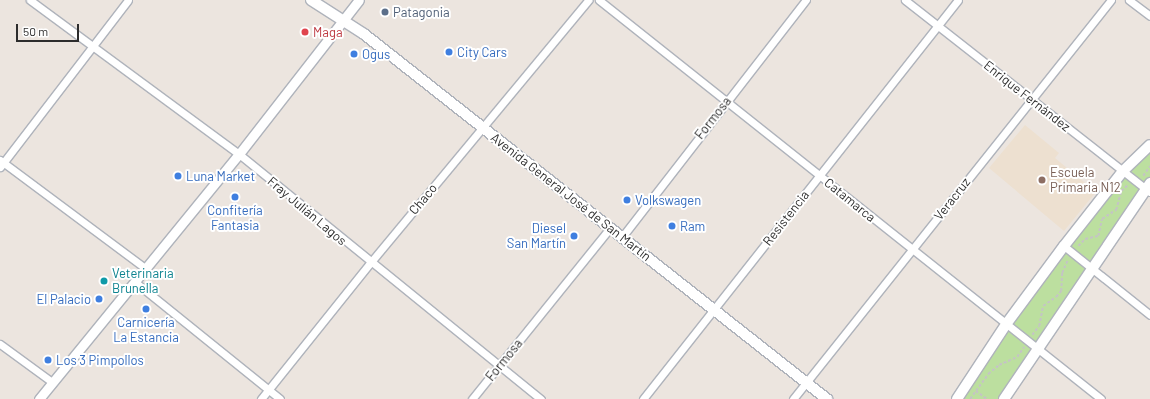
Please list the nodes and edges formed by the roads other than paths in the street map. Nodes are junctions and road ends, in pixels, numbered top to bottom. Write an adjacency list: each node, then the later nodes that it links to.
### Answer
1 (30, 0): 15 (street, Fray Julián Lagos)
2 (128, 0): 15 (street)
3 (311, 0): 13 (main road, Avenida General José de San Martín)
4 (359, 0): 13 (street)
5 (588, 0): 18 (street, Chaco)
6 (599, 0): 17 (street, Catamarca)
7 (806, 0): 17 (street, Formosa)
8 (905, 0): 14 (street, Enrique Fernández)
9 (958, 0): 14 (street, Resistencia)
10 (1111, 0): 16 (street, Veracruz)
11 (1129, 0): 12 (street)
12 (1150, 16)
13 (343, 19): 18 (main road, Avenida General José de San Martín); 20 (street)
14 (938, 26): 16 (street, Enrique Fernández); 23 (street, Resistencia)
15 (93, 46): 20 (street, Fray Julián Lagos); 21 (street)
16 (1031, 99): 22 (street, Enrique Fernández); 28 (street, Veracruz)
17 (727, 100): 23 (street, Catamarca); 26 (street, Formosa)
18 (482, 128): 25 (main road, Avenida General José de San Martín); 29 (street, Chaco)
19 (1150, 145): 22 (main road)
20 (239, 154): 29 (street, Fray Julián Lagos); 31 (street)
21 (1, 163): 31 (street)
22 (1123, 171): 24 (street, Enrique Fernández); 27 (main road)
23 (820, 175): 28 (street, Catamarca); 33 (street, Resistencia)
24 (1148, 188): 30 (main road)
25 (610, 227): 26 (main road, Avenida General José de San Martín); 38 (street, Formosa)
26 (622, 237): 33 (main road, Avenida General José de San Martín)
27 (1068, 249): 30 (street); 35 (main road)
28 (912, 250): 35 (street, Catamarca); 40 (street, Veracruz)
29 (370, 263): 38 (street, Fray Julián Lagos); 41 (street, Chaco)
30 (1091, 267): 34 (street); 37 (main road)
31 (146, 269): 32 (street)
32 (135, 282): 39 (street); 41 (street)
33 (714, 309): 40 (main road, Avenida General José de San Martín); 47 (street, Resistencia)
34 (1150, 315)
35 (1007, 323): 37 (street, Catamarca); 50 (main road)
36 (0, 344): 39 (street)
37 (1038, 348): 51 (main road); 52 (street, Catamarca)
38 (499, 366): 45 (street, Formosa); 46 (street, Fray Julián Lagos)
39 (52, 382): 42 (street)
40 (806, 382): 48 (street, Veracruz); 49 (main road, Avenida General José de San Martín)
41 (268, 390): 43 (street, Chaco); 44 (street)
42 (39, 399)
43 (261, 399)
44 (280, 399)
45 (472, 399)
46 (541, 399)
47 (643, 399)
48 (793, 399)
49 (827, 399)
50 (957, 399)
51 (1004, 399)
52 (1101, 399)

